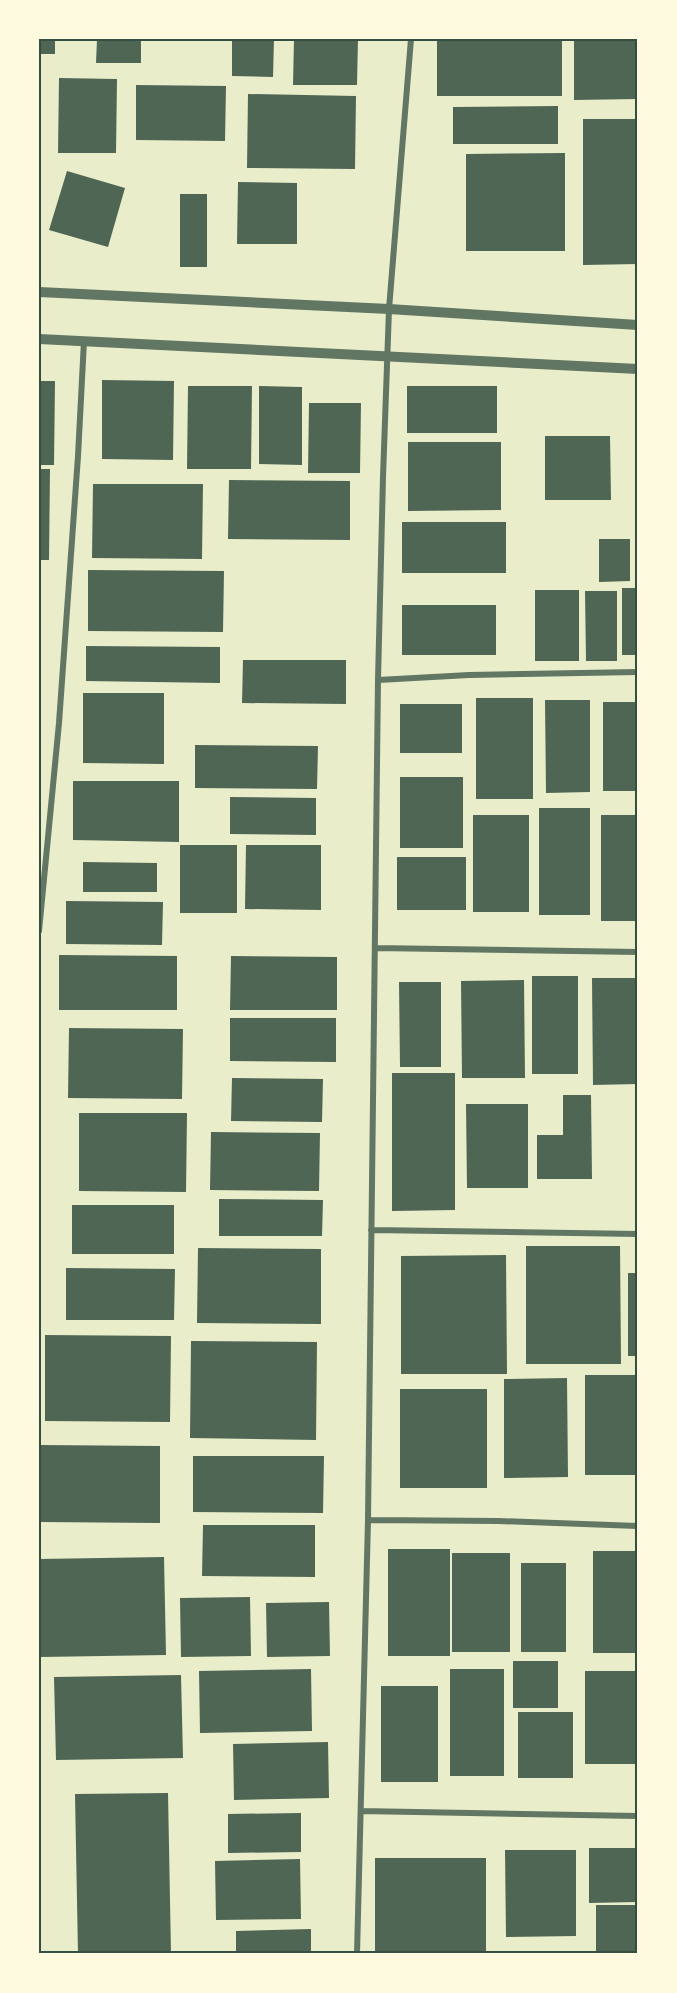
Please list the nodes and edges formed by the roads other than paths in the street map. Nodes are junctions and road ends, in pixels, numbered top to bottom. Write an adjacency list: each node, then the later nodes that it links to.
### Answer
1 (411, 39): 3 (street)
2 (39, 292): 3 (street)
3 (389, 309): 4 (street); 7 (street)
4 (638, 325)
5 (39, 339): 6 (street)
6 (84, 341): 7 (street); 11 (street)
7 (387, 356): 8 (street); 10 (street)
8 (638, 369)
9 (638, 672): 10 (street)
10 (378, 680): 12 (street)
11 (39, 931)
12 (375, 948): 13 (street); 14 (street)
13 (638, 952)
14 (371, 1230): 15 (street); 16 (street)
15 (638, 1234)
16 (368, 1520): 17 (street); 18 (street)
17 (638, 1526)
18 (361, 1811): 19 (street); 20 (street)
19 (638, 1816)
20 (357, 1954)

